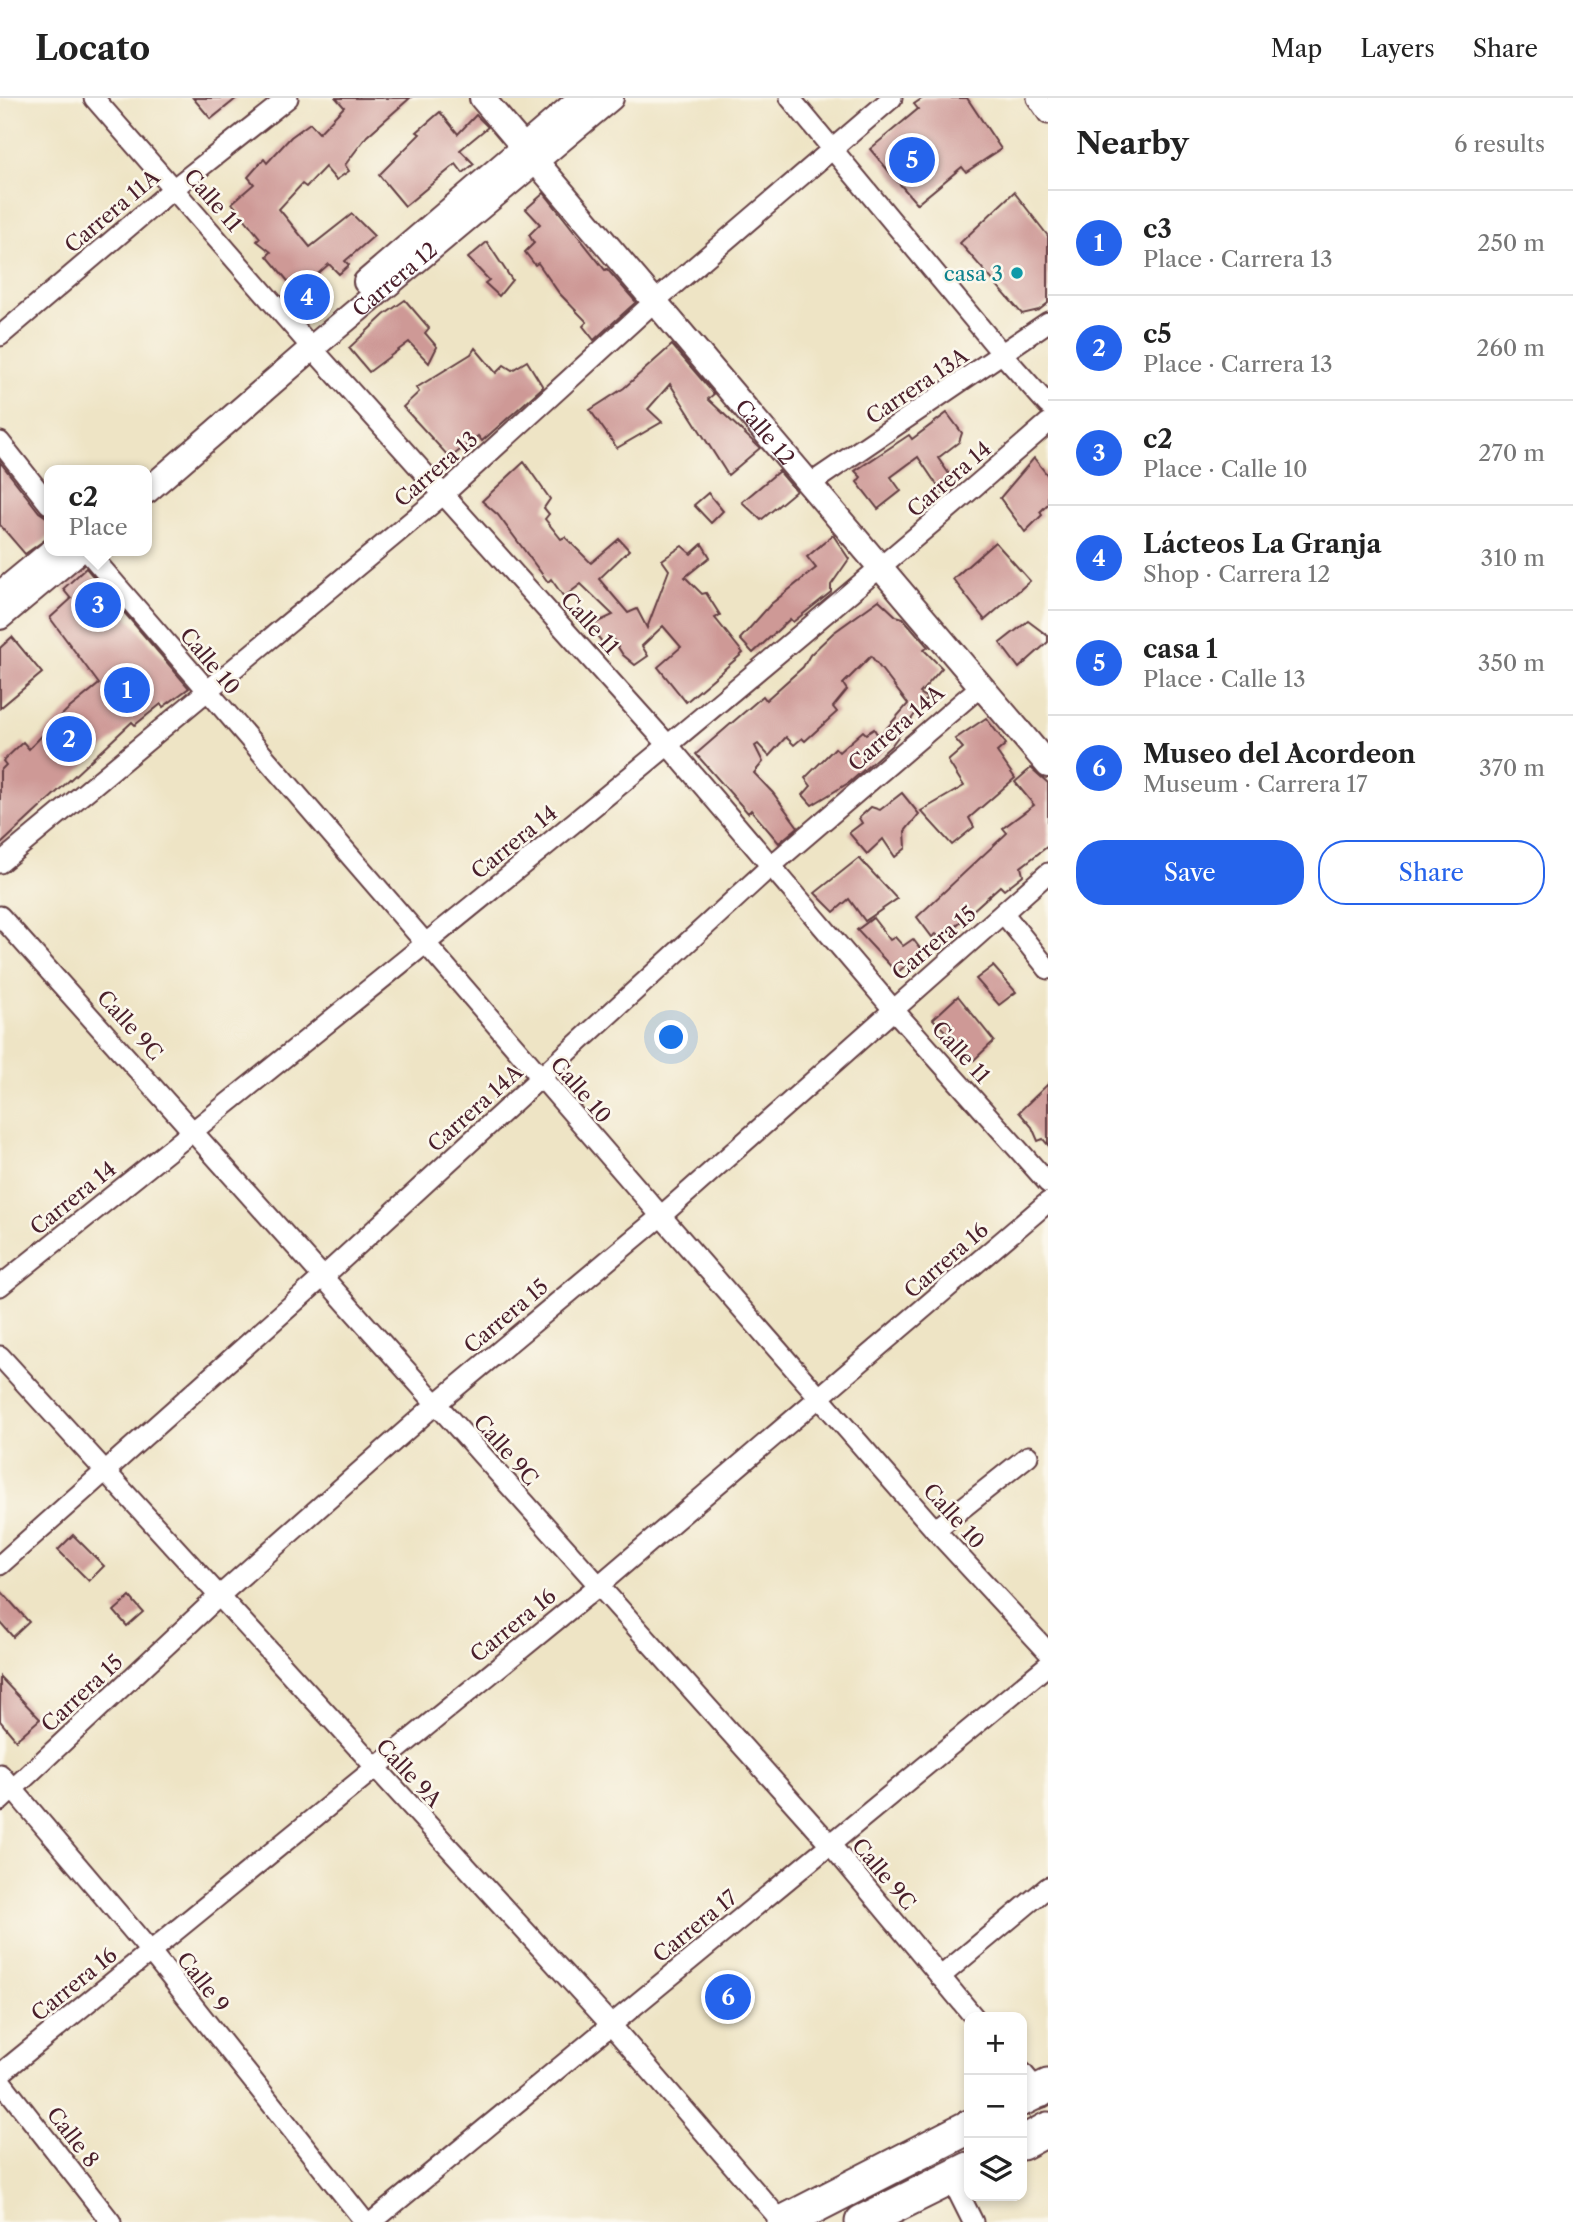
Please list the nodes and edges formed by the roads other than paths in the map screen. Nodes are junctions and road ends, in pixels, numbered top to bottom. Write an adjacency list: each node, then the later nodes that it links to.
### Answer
1 (94, 98): 12 (street, Calle 11)
2 (288, 98): 12 (street, Carrera 11A)
3 (482, 98): 11 (street, Calle 12)
4 (581, 98): 11 (street, Carrera 12)
5 (611, 98): 11 (street, Carrera 12)
6 (790, 98): 10 (street)
7 (891, 98): 10 (street, Carrera 13)
8 (1037, 98): 9 (street)
9 (1048, 114)
10 (831, 147): 13 (street, Carrera 13); 17 (street)
11 (530, 155): 13 (street, Calle 12); 16 (street, Carrera 12)
12 (173, 189): 15 (street, Carrera 11A); 16 (street, Calle 11)
13 (655, 301): 22 (street, Calle 12); 24 (street, Carrera 13)
14 (1048, 322): 17 (street, Carrera 13A)
15 (0, 336)
16 (307, 342): 21 (street, Carrera 12); 23 (street, Carrera 12); 24 (street, Calle 11)
17 (1004, 356): 18 (street); 22 (street, Carrera 13A)
18 (1048, 405)
19 (1048, 423): 29 (street, Carrera 14)
20 (0, 442): 25 (street)
21 (152, 465)
22 (810, 484): 29 (street, Calle 12)
23 (152, 486)
24 (444, 494): 33 (street, Carrera 13); 34 (street, Calle 11)
25 (44, 498)
26 (46, 556): 30 (street)
27 (73, 556): 31 (street)
28 (91, 556): 33 (street, Calle 10)
29 (881, 568): 32 (street, Calle 12); 34 (street, Carrera 14)
30 (0, 594)
31 (0, 617)
32 (981, 686): 35 (street, Calle 12); 37 (street, Carrera 14A)
33 (206, 692): 36 (street, Carrera 13); 41 (street, Calle 10)
34 (668, 745): 37 (street, Calle 11); 41 (street, Carrera 14)
35 (1048, 765)
36 (0, 863)
37 (772, 865): 43 (street, Calle 11); 44 (street, Carrera 14A)
38 (1048, 873): 39 (street, Carrera 15)
39 (1004, 914): 42 (street); 43 (street, Carrera 15)
40 (0, 916): 45 (street, Calle 9C)
41 (424, 945): 44 (street, Calle 10); 45 (street, Carrera 14)
42 (1048, 969)
43 (892, 1009): 46 (street, Calle 11); 48 (street, Carrera 15)
44 (541, 1079): 48 (street, Calle 10); 49 (street, Carrera 14A)
45 (195, 1130): 49 (street, Calle 9C); 50 (street, Carrera 14)
46 (1048, 1183)
47 (1048, 1202): 52 (street, Carrera 16)
48 (661, 1216): 52 (street, Calle 10); 53 (street, Carrera 15)
49 (324, 1276): 53 (street, Calle 9C); 55 (street, Carrera 14A)
50 (0, 1286)
51 (0, 1356): 55 (street, Calle 9A)
52 (820, 1398): 56 (street, Calle 10); 58 (street, Carrera 16)
53 (436, 1404): 58 (street, Calle 9C); 59 (street, Carrera 15)
54 (1028, 1455): 56 (street)
55 (104, 1471): 57 (street, Carrera 14A); 59 (street, Calle 9A)
56 (935, 1530): 60 (street, Calle 10)
57 (0, 1564)
58 (597, 1587): 62 (street, Carrera 16); 64 (street, Calle 9C)
59 (218, 1597): 62 (street, Calle 9A); 63 (street, Carrera 15)
60 (1048, 1652)
61 (1048, 1665): 64 (street, Carrera 17)
62 (374, 1769): 66 (street, Carrera 16); 69 (street, Calle 9A)
63 (4, 1788): 66 (street, Calle 9)
64 (830, 1844): 67 (street, Calle 9C); 69 (street, Carrera 17)
65 (1048, 1887): 67 (street)
66 (150, 1951): 70 (street, Carrera 16); 76 (street, Calle 9)
67 (940, 1978): 68 (street, Calle 9C)
68 (971, 2012)
69 (611, 2025): 77 (street, Carrera 17); 78 (street, Calle 9A)
70 (0, 2077): 75 (street, Calle 8)
71 (1048, 2129): 73 (highway)
72 (964, 2130): 78 (highway)
73 (1027, 2140)
74 (960, 2174): 79 (highway); 80 (street)
75 (111, 2222)
76 (365, 2222)
77 (372, 2222)
78 (783, 2222)
79 (862, 2222)
80 (973, 2222)

